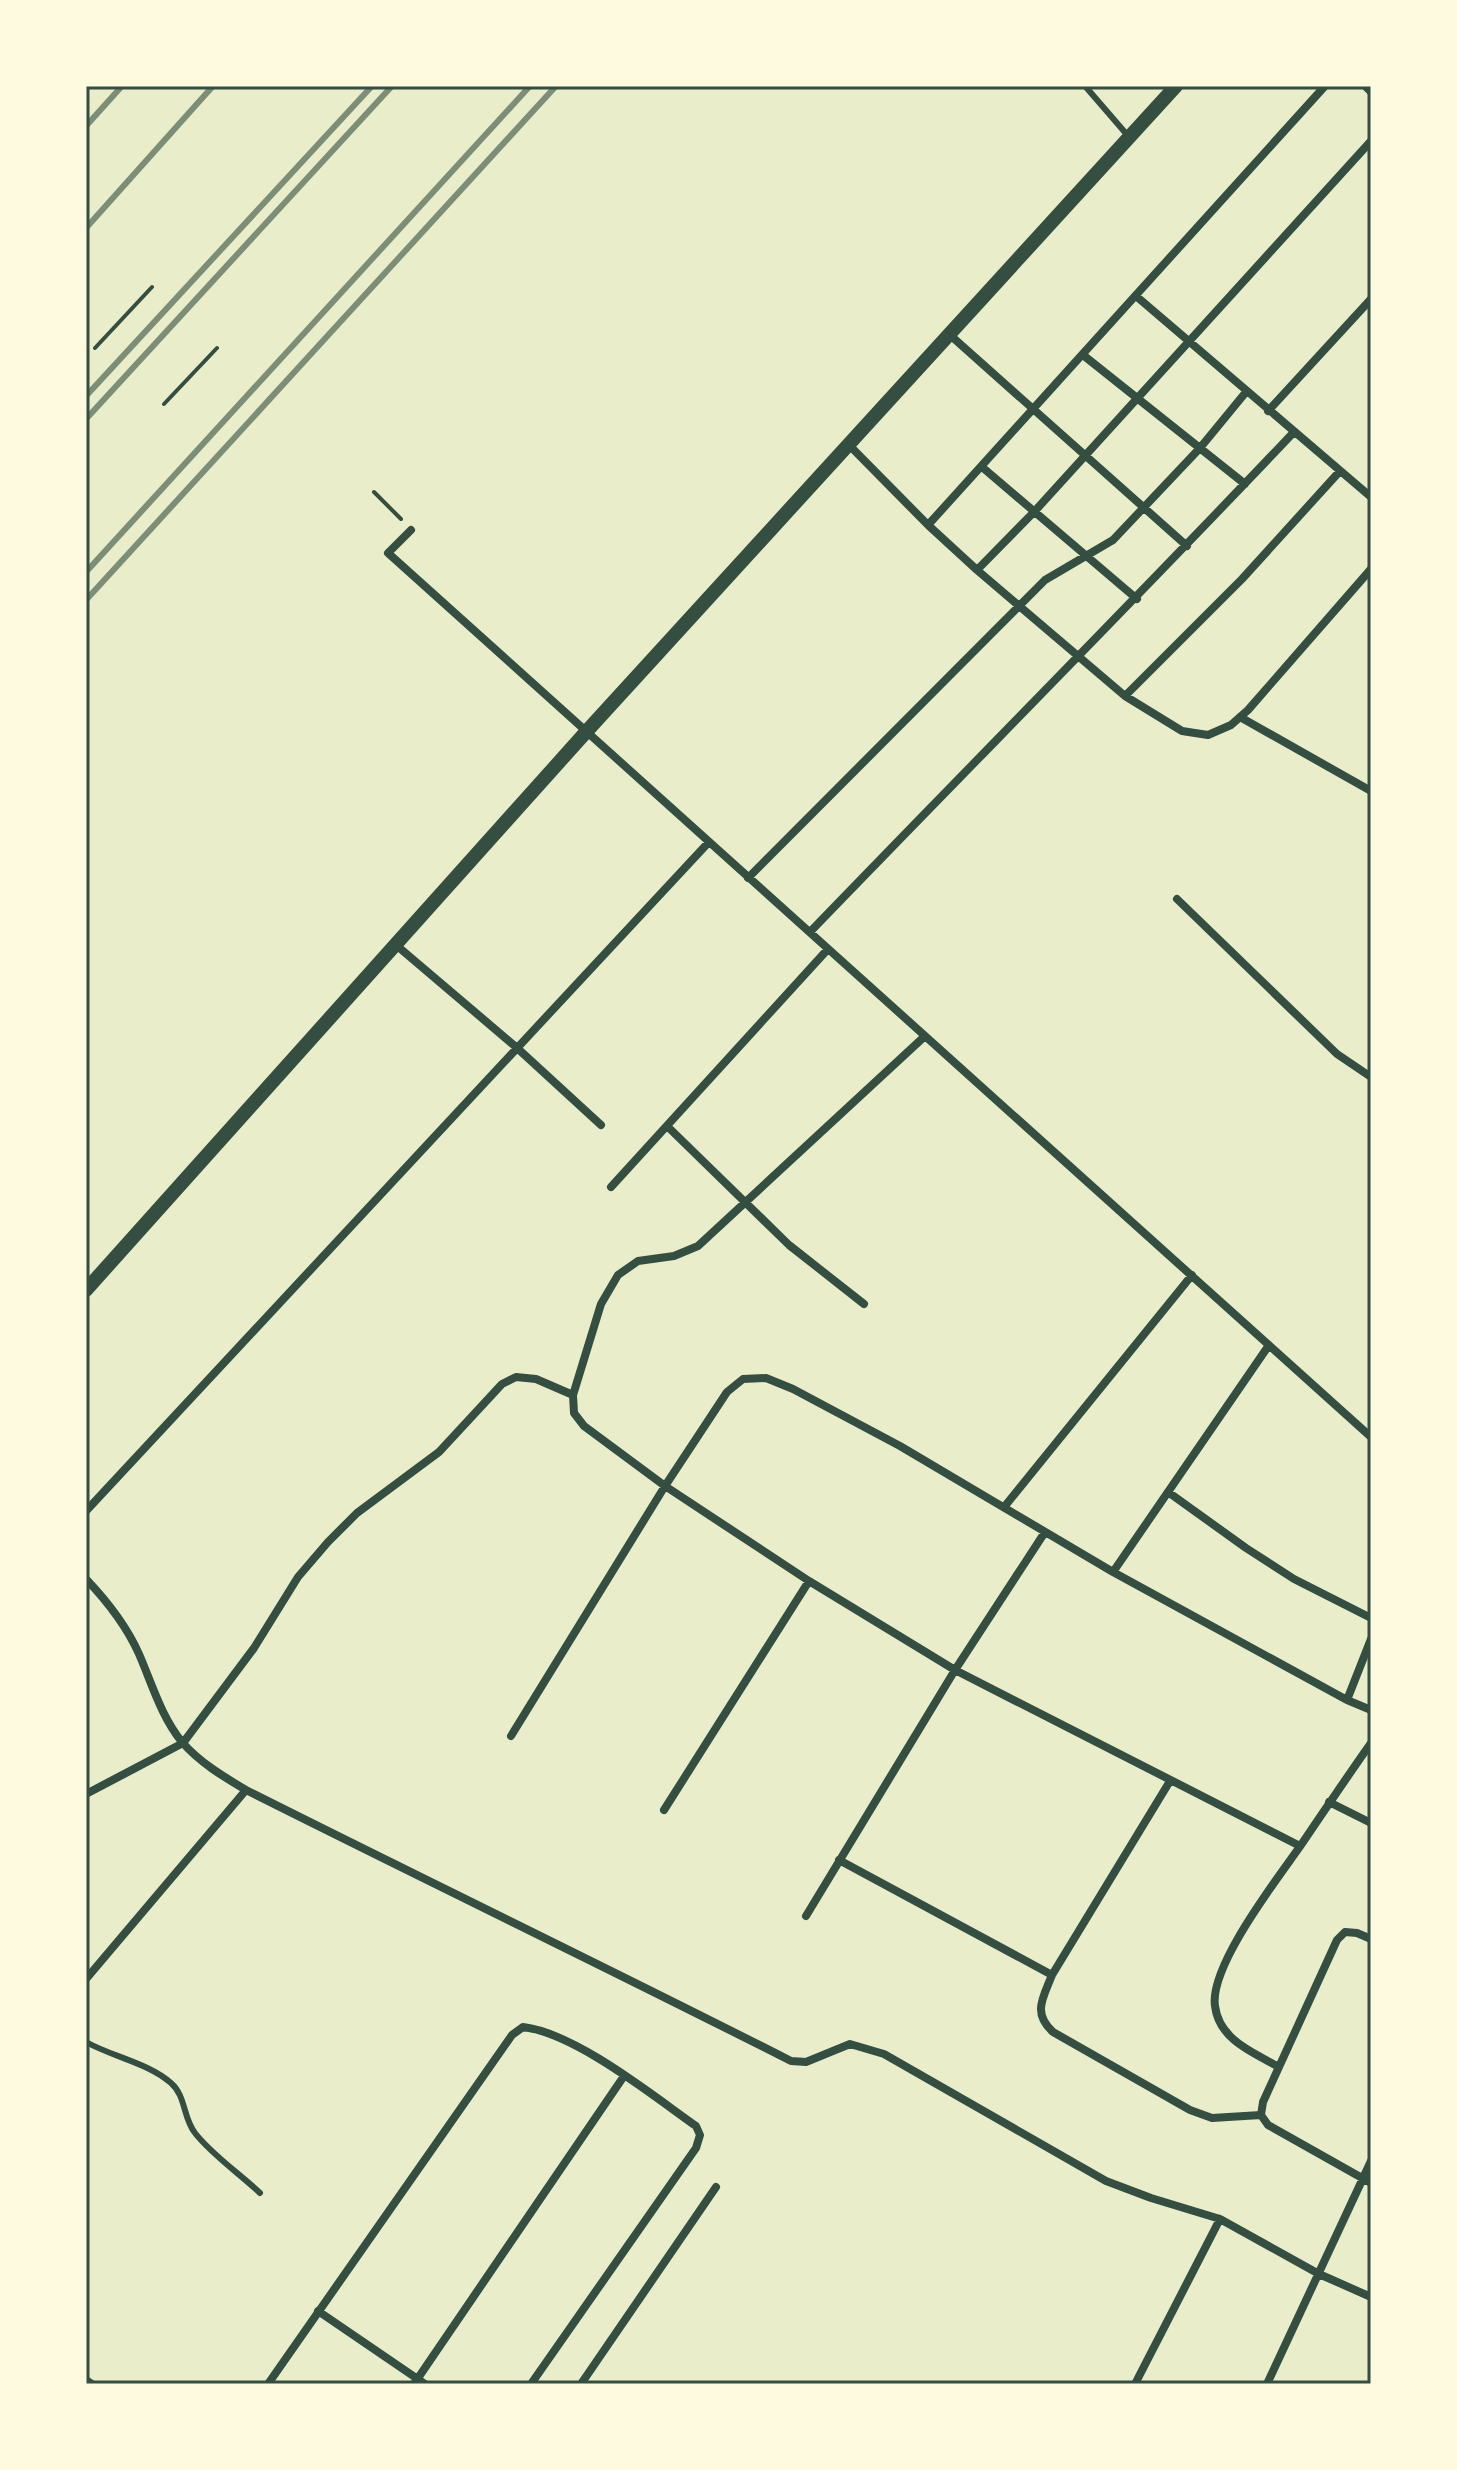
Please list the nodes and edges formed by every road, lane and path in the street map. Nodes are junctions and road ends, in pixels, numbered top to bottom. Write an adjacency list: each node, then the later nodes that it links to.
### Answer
1 (1085, 86): 6 (lane)
2 (1176, 86): 6 (street)
3 (1325, 86): 9 (street)
4 (1365, 86): 5 (street)
5 (1371, 92)
6 (1129, 137): 11 (street)
7 (1371, 141): 12 (street)
8 (152, 287): 13 (path)
9 (1136, 296): 12 (street); 15 (street)
10 (1371, 299): 20 (street)
11 (950, 335): 19 (street); 22 (street)
12 (1188, 343): 16 (street); 17 (street)
13 (95, 348)
14 (217, 348): 18 (path)
15 (1083, 355): 17 (street); 19 (street)
16 (1246, 392): 20 (street); 23 (street)
17 (1137, 398): 23 (street); 24 (street)
18 (164, 404)
19 (1034, 409): 24 (street); 25 (street)
20 (1268, 411): 21 (street)
21 (1294, 432): 26 (street); 27 (street)
22 (849, 445): 32 (street); 45 (street)
23 (1200, 448): 27 (street); 30 (street)
24 (1085, 455): 30 (street); 31 (street)
25 (982, 467): 31 (street); 32 (street)
26 (1340, 471): 29 (street); 43 (street)
27 (1245, 484): 34 (street)
28 (374, 492): 33 (path)
29 (1371, 497)
30 (1144, 508): 34 (street); 35 (street)
31 (1034, 512): 35 (street); 37 (street)
32 (928, 525): 37 (street)
33 (411, 530): 45 (street)
34 (1187, 546): 40 (street)
35 (1088, 557): 40 (street); 41 (street)
36 (1371, 569): 38 (street)
37 (977, 570): 41 (street)
38 (1363, 579): 39 (street); 44 (street)
39 (1371, 586)
40 (1137, 599): 42 (street)
41 (1018, 606): 42 (street); 48 (street)
42 (1078, 655): 43 (street); 50 (street)
43 (1125, 696): 44 (street)
44 (1240, 717): 46 (street)
45 (586, 732): 47 (street); 51 (street)
46 (1371, 791)
47 (708, 843): 48 (street); 54 (street)
48 (748, 878): 50 (street)
49 (1177, 899): 55 (street)
50 (810, 932): 52 (street)
51 (396, 945): 54 (street); 61 (street)
52 (828, 949): 53 (street); 57 (street)
53 (925, 1036): 59 (street); 60 (street)
54 (516, 1047): 56 (street); 69 (street)
55 (1371, 1077)
56 (601, 1125)
57 (667, 1126): 58 (street); 59 (street)
58 (611, 1187)
59 (744, 1203): 62 (street); 64 (street)
60 (1192, 1275): 63 (street); 68 (street)
61 (86, 1290)
62 (864, 1304)
63 (1269, 1345): 65 (street); 67 (street)
64 (573, 1395): 66 (street); 80 (street)
65 (1371, 1437)
66 (665, 1486): 68 (street); 73 (street); 79 (street)
67 (1168, 1492): 71 (street); 74 (street)
68 (1005, 1506): 70 (street)
69 (86, 1511)
70 (1045, 1532): 71 (street); 76 (street)
71 (1113, 1572): 77 (street)
72 (86, 1579): 80 (street)
73 (809, 1581): 76 (street); 86 (street)
74 (1371, 1618)
75 (1371, 1639): 77 (street)
76 (955, 1670): 82 (street); 89 (street)
77 (1347, 1700): 78 (street)
78 (1371, 1710)
79 (511, 1736)
80 (183, 1743): 83 (street); 84 (street)
81 (1371, 1743): 85 (street)
82 (1170, 1781): 88 (street); 92 (street)
83 (246, 1790): 93 (street); 102 (street)
84 (86, 1794)
85 (1329, 1802): 87 (street); 88 (street)
86 (664, 1810)
87 (1371, 1823)
88 (1300, 1846): 95 (street)
89 (839, 1860): 90 (street); 92 (street)
90 (806, 1916)
91 (1371, 1939): 95 (street)
92 (1052, 1975): 97 (street)
93 (86, 1979)
94 (86, 2042): 101 (lane)
95 (1279, 2067): 97 (street)
96 (624, 2076): 105 (street); 107 (street); 110 (street)
97 (1261, 2115): 99 (street)
98 (1371, 2161): 99 (street)
99 (1367, 2182): 103 (street)
100 (716, 2187): 111 (street)
101 (260, 2193)
102 (1220, 2219): 103 (street); 112 (street)
103 (1319, 2274): 104 (street); 113 (street)
104 (1371, 2297)
105 (318, 2311): 107 (street); 109 (street)
106 (86, 2380): 108 (street)
107 (419, 2382)
108 (92, 2384)
109 (268, 2384)
110 (531, 2384)
111 (581, 2384)
112 (1135, 2384)
113 (1267, 2384)

